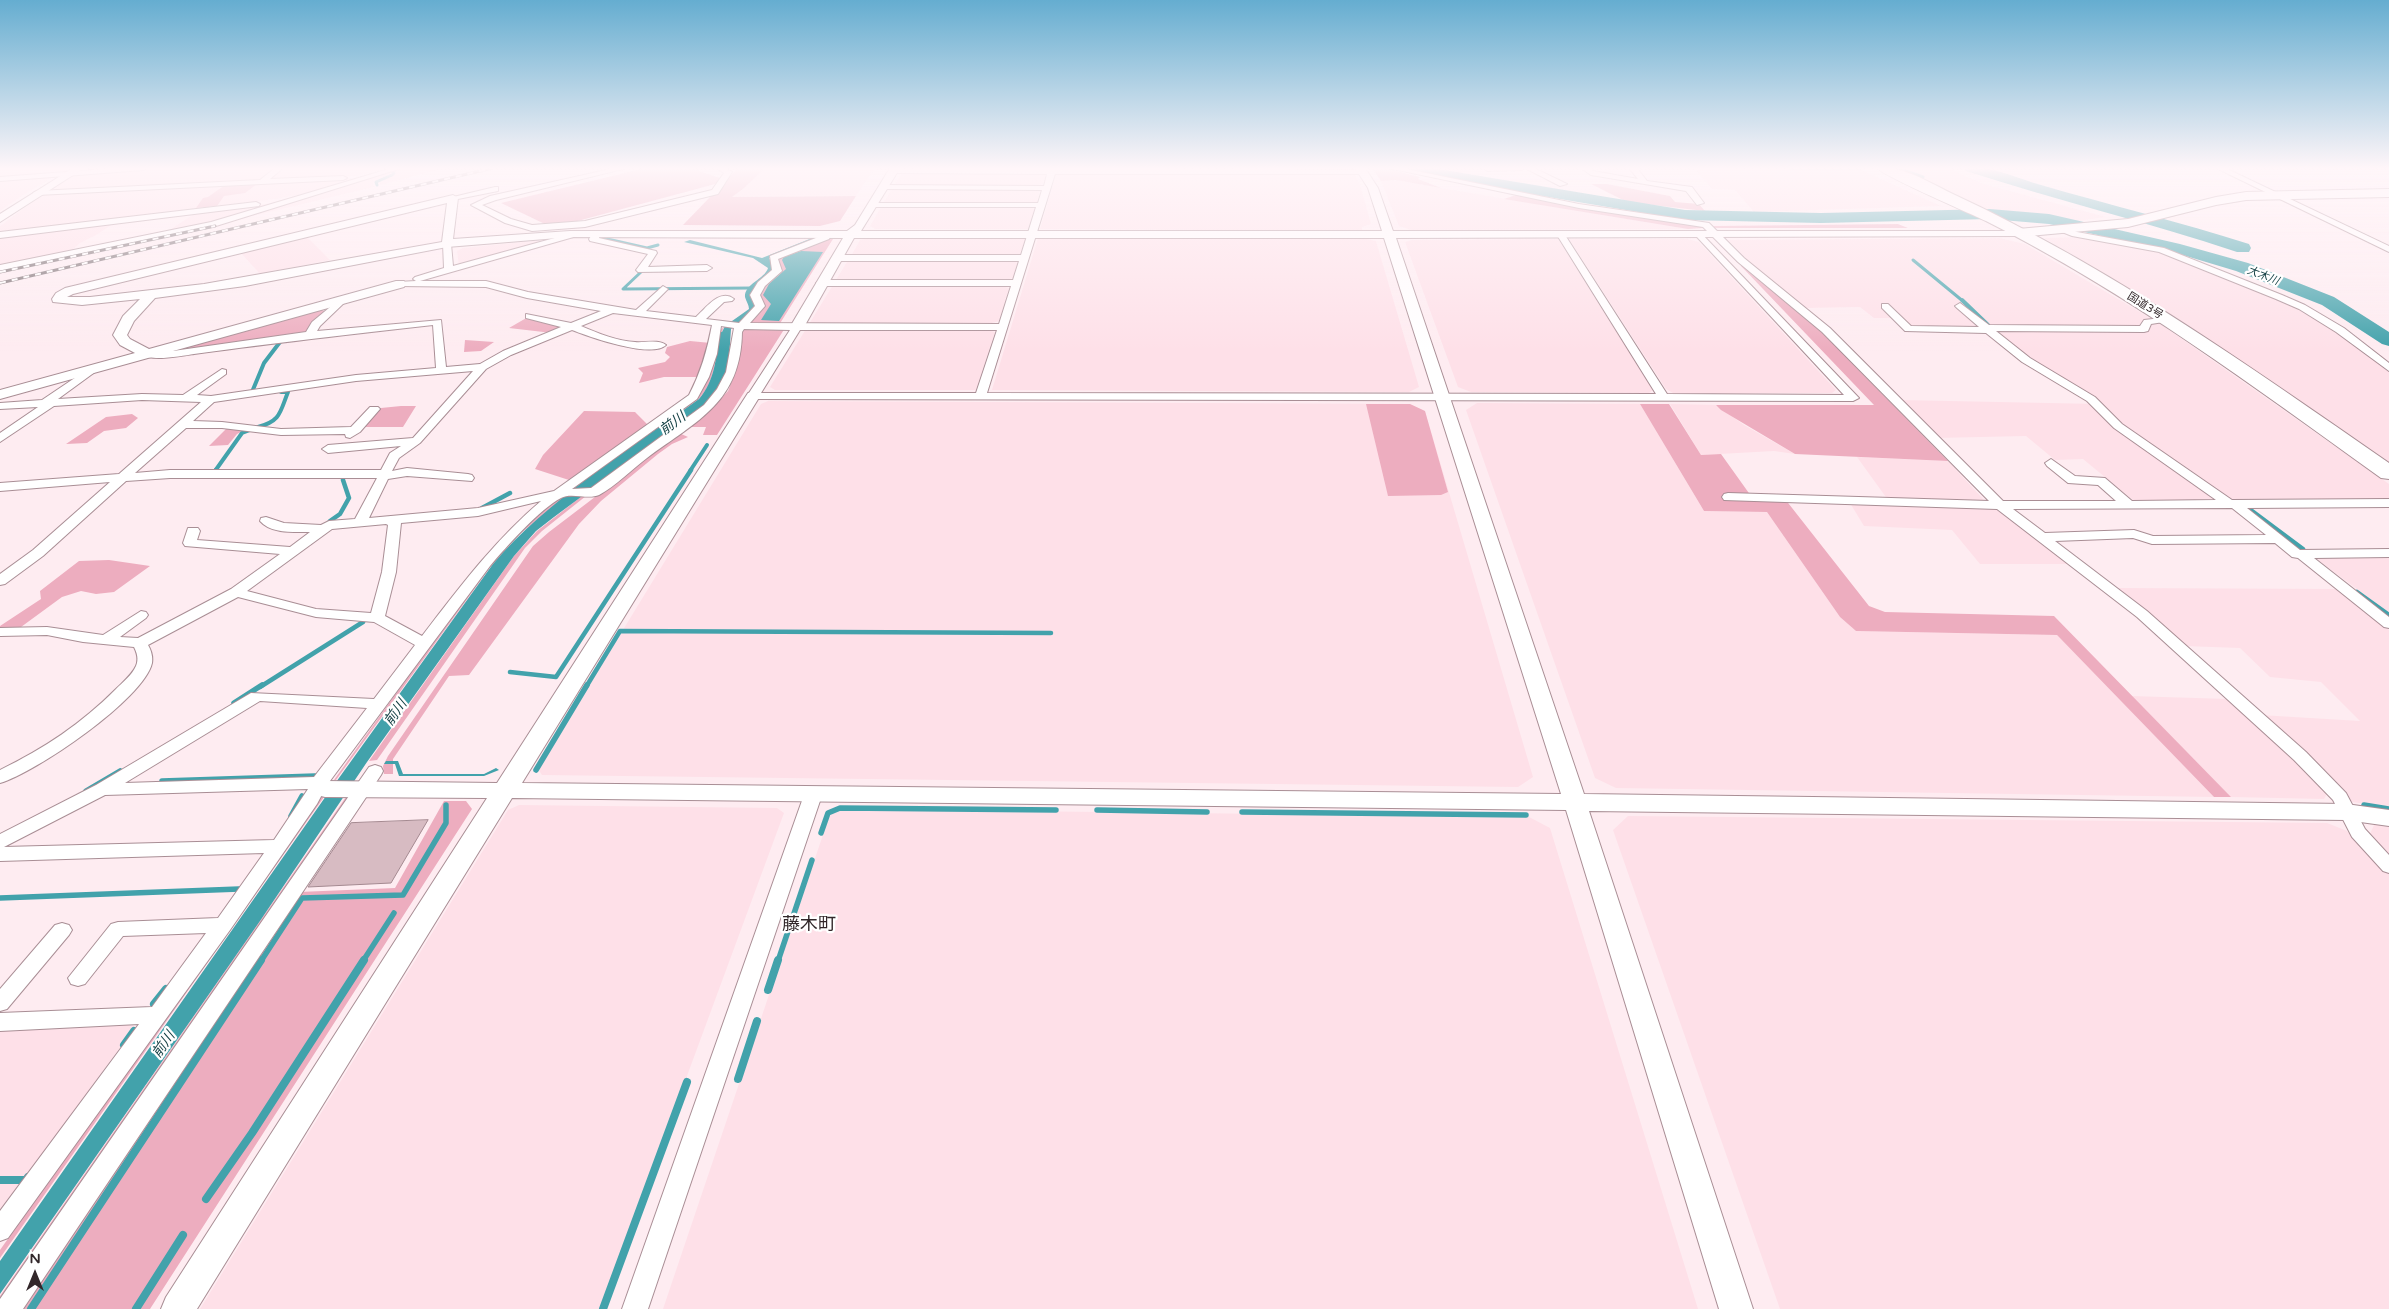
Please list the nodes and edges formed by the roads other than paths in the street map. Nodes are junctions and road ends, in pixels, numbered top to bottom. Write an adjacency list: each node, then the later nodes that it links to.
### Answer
1 (48, 229): 19 (street)
2 (190, 229): 29 (street)
3 (324, 229): 37 (street)
4 (449, 229): 25 (street)
5 (848, 229): 14 (street)
6 (856, 229): 14 (street)
7 (1034, 229): 18 (street)
8 (1387, 229): 20 (street)
9 (1710, 229): 23 (street)
10 (2012, 229): 15 (highway, 国道3号)
11 (2080, 229): 13 (main road)
12 (2348, 229): 26 (street)
13 (2065, 230): 15 (main road); 56 (street)
14 (851, 233): 17 (street); 18 (street); 25 (street); 27 (street)
15 (2018, 233): 23 (street); 45 (highway, 国道3号)
16 (580, 234): 17 (street); 25 (street); 31 (street)
17 (598, 234): 30 (street)
18 (1032, 234): 20 (street); 28 (street)
19 (0, 235)
20 (1389, 235): 21 (street); 63 (street)
21 (1561, 235): 22 (street); 65 (street)
22 (1700, 235): 23 (street); 65 (street)
23 (1717, 235): 85 (street)
24 (826, 237): 47 (street)
25 (448, 244): 31 (street); 37 (street)
26 (2389, 249)
27 (836, 258): 28 (street); 32 (street)
28 (1025, 258): 33 (street)
29 (0, 268)
30 (707, 268)
31 (446, 271): 34 (street); 35 (street)
32 (821, 283): 33 (street); 49 (street)
33 (1017, 283): 50 (street)
34 (400, 284): 35 (street); 39 (street)
35 (463, 284): 42 (street)
36 (663, 289): 43 (street)
37 (151, 295): 54 (street)
38 (729, 299): 46 (street)
39 (341, 301): 52 (street); 54 (street)
40 (1885, 306): 51 (street)
41 (1960, 306): 51 (street)
42 (612, 310): 43 (street); 48 (street)
43 (639, 313): 46 (street)
44 (529, 316): 48 (street)
45 (2167, 319): 51 (street); 75 (highway, 国道3号)
46 (698, 321): 47 (street)
47 (730, 325): 49 (street); 80 (street); 80 (street)
48 (573, 327): 53 (street); 55 (street)
49 (797, 327): 50 (street); 61 (street)
50 (1004, 327): 62 (street)
51 (1987, 329): 83 (street)
52 (310, 335): 54 (street); 57 (street)
53 (661, 345)
54 (147, 354): 58 (street)
55 (482, 367): 57 (street); 73 (street)
56 (2389, 368)
57 (441, 369): 66 (street)
58 (91, 370): 60 (street); 67 (street)
59 (222, 372): 64 (street)
60 (0, 395)
61 (753, 396): 62 (street); 109 (street)
62 (981, 396): 63 (street)
63 (1441, 397): 65 (street); 112 (street)
64 (186, 398): 66 (street); 67 (street)
65 (1664, 398)
66 (211, 400): 70 (street)
67 (47, 404): 68 (street); 72 (street)
68 (0, 406)
69 (374, 409): 71 (street)
70 (182, 424): 71 (street); 77 (street)
71 (356, 430): 73 (street)
72 (0, 438)
73 (416, 441): 76 (street)
74 (2051, 462): 84 (street)
75 (2389, 473)
76 (384, 475): 77 (street); 78 (street); 87 (street)
77 (121, 478): 79 (street); 96 (street)
78 (468, 478)
79 (0, 487)
80 (566, 493): 86 (street); 104 (street)
81 (1728, 497): 85 (street)
82 (2389, 502): 83 (street)
83 (2231, 503): 84 (street); 92 (street)
84 (2128, 504): 85 (street)
85 (2000, 505): 91 (street)
86 (387, 519): 87 (street); 99 (street)
87 (361, 520): 89 (street)
88 (266, 521): 89 (street)
89 (323, 529): 93 (street)
90 (193, 531): 93 (street)
91 (2043, 537): 92 (street); 113 (street)
92 (2279, 539): 95 (street)
93 (293, 551): 97 (street)
94 (2389, 553): 95 (street)
95 (2301, 554): 100 (street)
96 (0, 581)
97 (236, 592): 99 (street); 103 (street)
98 (141, 615): 102 (street)
99 (377, 618): 104 (street)
100 (2389, 624)
101 (0, 632): 102 (street)
102 (106, 640): 103 (street)
103 (140, 643): 106 (street)
104 (423, 643): 105 (street)
105 (378, 704): 108 (street); 110 (street)
106 (0, 777)
107 (364, 783): 108 (street); 109 (street); 126 (street)
108 (320, 787): 110 (street); 116 (street)
109 (504, 788): 111 (street); 127 (street)
110 (102, 789): 115 (street)
111 (812, 794): 112 (street); 128 (street)
112 (1575, 803): 113 (street); 129 (street)
113 (2346, 812): 114 (street); 118 (street)
114 (2389, 818)
115 (0, 842)
116 (279, 846): 117 (street); 119 (street)
117 (0, 854)
118 (2389, 866)
119 (223, 925): 121 (street); 123 (street)
120 (62, 930): 122 (street)
121 (78, 978)
122 (0, 1003)
123 (156, 1016): 124 (street); 125 (street)
124 (0, 1022)
125 (0, 1230)
126 (8, 1309)
127 (178, 1309)
128 (635, 1309)
129 (1736, 1309)

